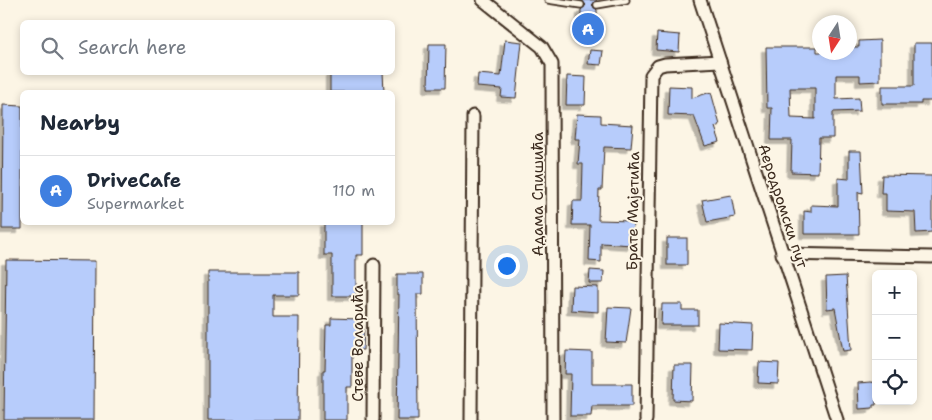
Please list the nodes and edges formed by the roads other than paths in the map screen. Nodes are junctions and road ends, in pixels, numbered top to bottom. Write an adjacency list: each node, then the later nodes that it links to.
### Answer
1 (483, 0): 14 (street, Адама Спишића)
2 (548, 0): 5 (lane)
3 (626, 0): 6 (lane)
4 (700, 0): 7 (street, Аеродромски пут)
5 (581, 5)
6 (597, 5)
7 (720, 61): 9 (street, Аеродромски пут); 15 (street, Брате Мајетића)
8 (473, 116): 13 (street)
9 (782, 254): 10 (street); 16 (street, Аеродромски пут)
10 (932, 257)
11 (374, 266): 12 (street, Стеве Воларића)
12 (373, 420)
13 (471, 420)
14 (553, 420)
15 (646, 420)
16 (837, 420)

